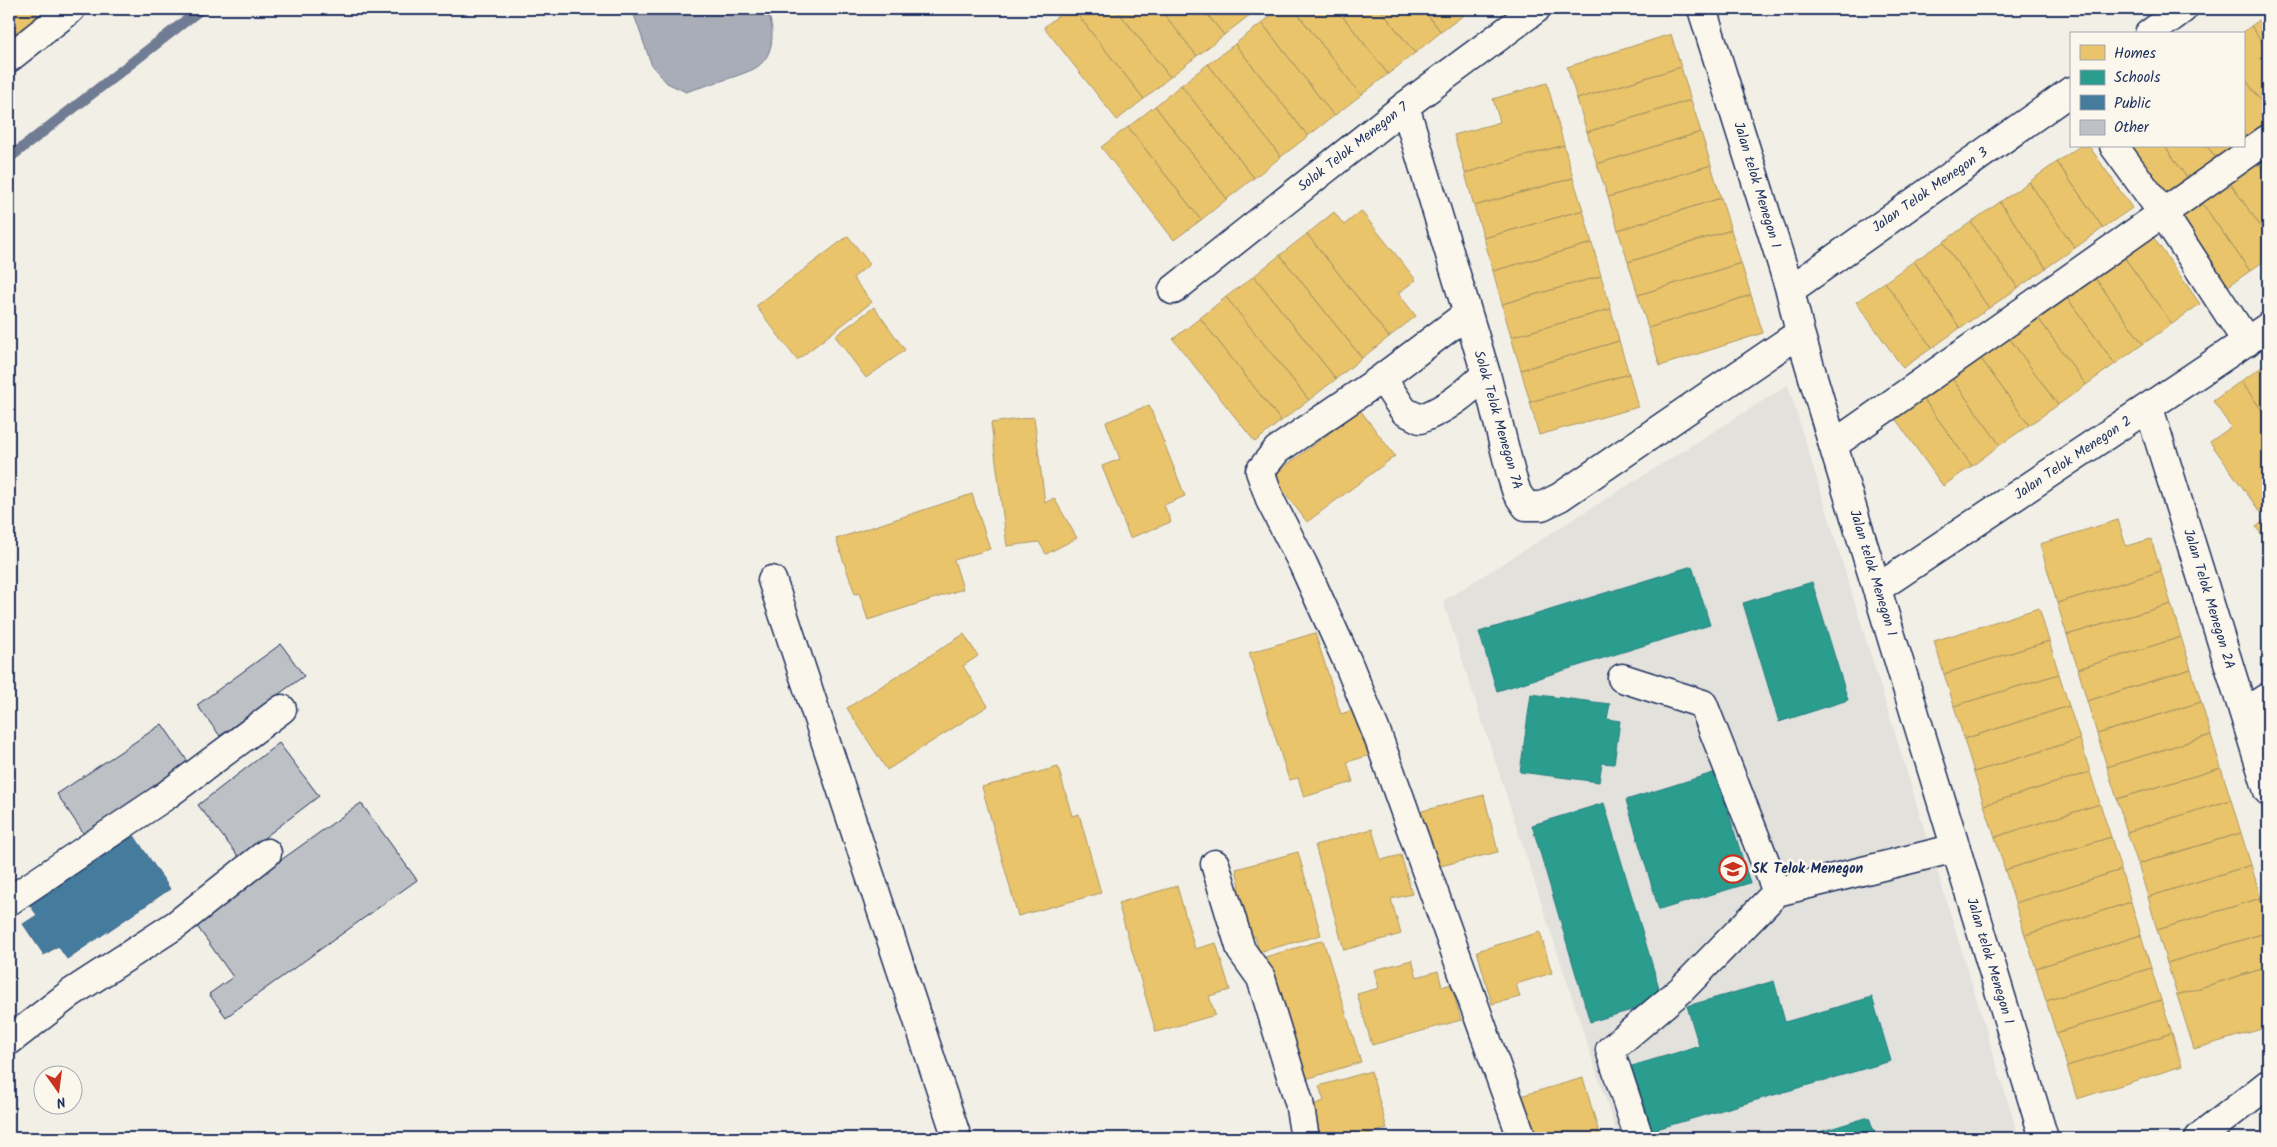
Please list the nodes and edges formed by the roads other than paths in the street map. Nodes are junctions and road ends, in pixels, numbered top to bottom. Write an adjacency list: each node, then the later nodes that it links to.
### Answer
1 (71, 9): 6 (street)
2 (1536, 9): 8 (street, Solok Telok Menegon 7)
3 (1702, 9): 13 (street, Jalan telok Menegon 1)
4 (2183, 9): 5 (street)
5 (2152, 32)
6 (9, 58)
7 (2070, 92): 13 (street, Jalan Telok Menegon 3)
8 (1405, 106): 12 (street, Solok Telok Menegon 7); 14 (street, Solok Telok Menegon 7A)
9 (2268, 139): 11 (street)
10 (2115, 148): 11 (street)
11 (2162, 212): 16 (street); 20 (street)
12 (1173, 290)
13 (1790, 290): 15 (street, Jalan telok Menegon 1)
14 (1467, 314): 17 (street, Solok Telok Menegon 7A); 18 (street)
15 (1800, 333): 17 (street, Solok Telok Menegon 7A); 20 (street, Jalan telok Menegon 1)
16 (2258, 335): 19 (street, Jalan Telok Menegon 2)
17 (1486, 374): 18 (street)
18 (1382, 378): 37 (street)
19 (2149, 408): 22 (street, Jalan Telok Menegon 2); 26 (street, Jalan Telok Menegon 2A)
20 (1833, 445): 22 (street, Jalan telok Menegon 1)
21 (772, 580): 35 (street)
22 (1878, 588): 28 (street, Jalan telok Menegon 1)
23 (1622, 678): 31 (street)
24 (2268, 697): 26 (street)
25 (282, 708): 32 (street)
26 (2244, 713): 27 (street, Jalan Telok Menegon 2A)
27 (2268, 791)
28 (1956, 848): 31 (street); 39 (street, Jalan telok Menegon 1)
29 (267, 853): 33 (street)
30 (1215, 864): 36 (street)
31 (1777, 892): 38 (street)
32 (9, 901)
33 (9, 1041)
34 (2268, 1084): 40 (street)
35 (957, 1138)
36 (1305, 1138)
37 (1522, 1138)
38 (1639, 1138)
39 (2044, 1138)
40 (2199, 1138)

